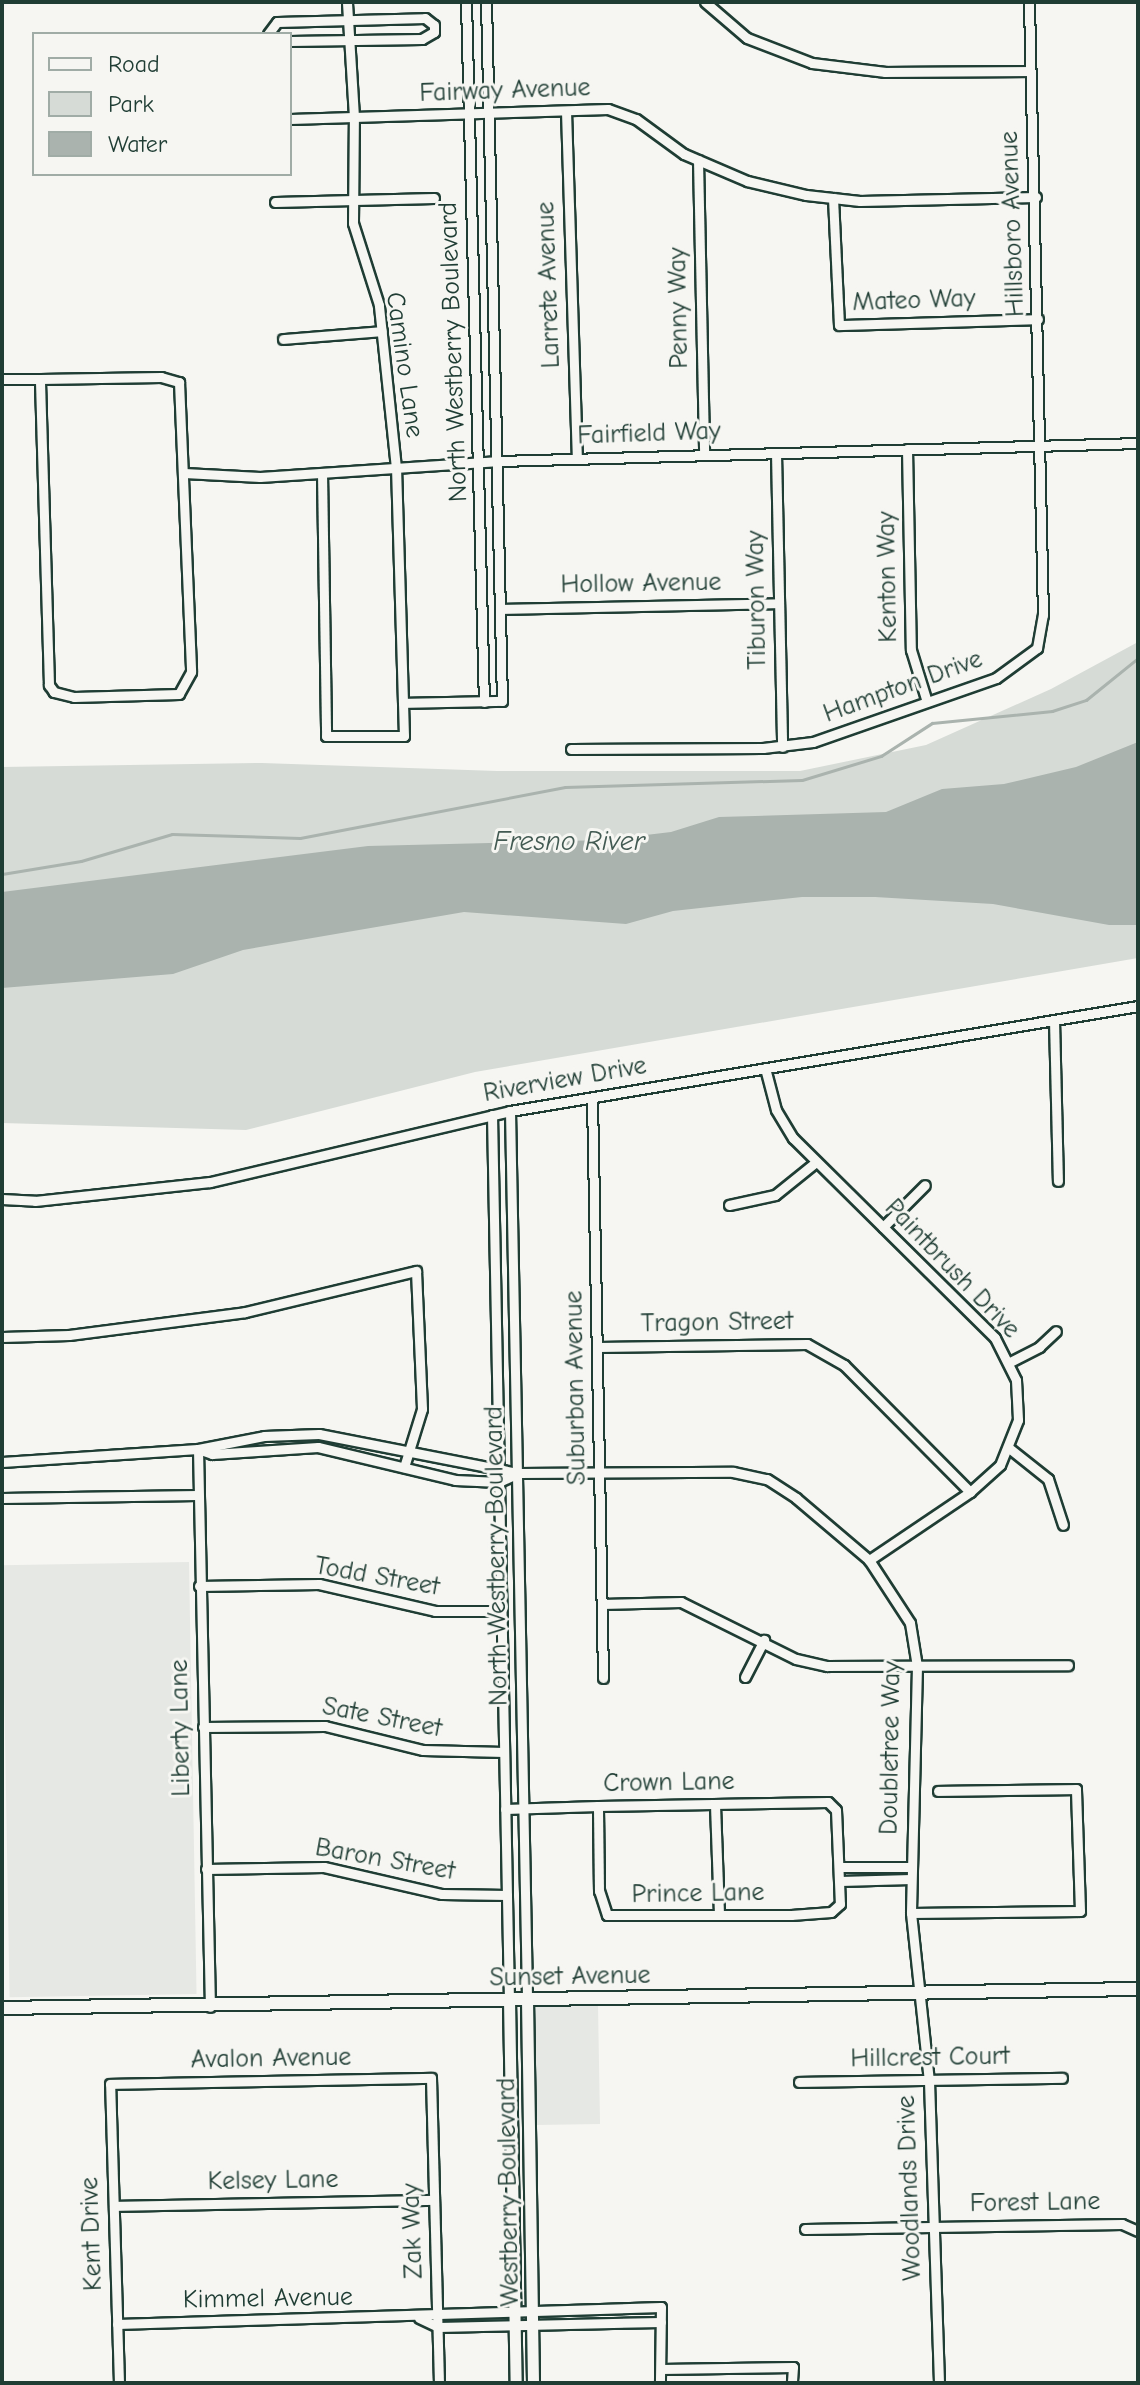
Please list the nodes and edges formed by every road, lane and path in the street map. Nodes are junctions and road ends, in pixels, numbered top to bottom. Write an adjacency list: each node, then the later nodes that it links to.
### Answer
1 (347, 2): 6 (street, Camino Lane)
2 (466, 2): 12 (street, North Westberry Boulevard)
3 (486, 2): 13 (street, North Westberry Boulevard)
4 (705, 2): 10 (street)
5 (1029, 2): 10 (street, Hillsboro Avenue)
6 (349, 19): 7 (street); 9 (street, Camino Lane); 9 (street)
7 (270, 32)
8 (292, 41): 9 (street)
9 (350, 41): 14 (street, Camino Lane)
10 (1030, 71): 17 (street, Hillsboro Avenue)
11 (566, 111): 13 (street, Fairway Avenue); 16 (street, Fairway Avenue); 32 (street, Larrete Avenue)
12 (469, 114): 13 (street, Fairway Avenue); 14 (street, Fairway Avenue); 34 (street, North Westberry Boulevard)
13 (489, 114): 33 (street, North Westberry Boulevard)
14 (354, 117): 15 (street, Fairway Avenue); 20 (street, Camino Lane)
15 (292, 119)
16 (698, 160): 19 (street, Fairway Avenue); 31 (street, Penny Way)
17 (1036, 197): 19 (street, Fairway Avenue); 22 (street, Hillsboro Avenue)
18 (434, 198): 20 (street)
19 (833, 198): 22 (street, Mateo Way)
20 (352, 200): 21 (street); 23 (street, Camino Lane)
21 (275, 202)
22 (1038, 319): 28 (street, Hillsboro Avenue)
23 (382, 331): 24 (street); 35 (street, Camino Lane)
24 (283, 339)
25 (2, 379): 26 (street)
26 (40, 379): 36 (street); 36 (street)
27 (1138, 443): 28 (street, Fairfield Way)
28 (1040, 444): 29 (street, Fairfield Way); 41 (street, Hampton Drive)
29 (907, 449): 30 (street, Fairfield Way); 41 (street, Kenton Way)
30 (776, 453): 31 (street, Fairfield Way); 38 (street, Tiburon Way)
31 (704, 455): 32 (street, Fairfield Way)
32 (577, 459): 33 (street, Fairfield Way)
33 (499, 461): 34 (street, Fairfield Way); 39 (street, North Westberry Boulevard)
34 (480, 462): 35 (street, Fairfield Way); 40 (street, North Westberry Boulevard)
35 (396, 468): 37 (street, Fairfield Way); 42 (street, Camino Lane)
36 (184, 473): 37 (street, Fairfield Way)
37 (322, 473): 42 (street, Camino Lane)
38 (779, 603): 39 (street, Hollow Avenue); 43 (street, Tiburon Way)
39 (503, 609): 40 (street, North Westberry Boulevard)
40 (484, 702): 42 (street)
41 (927, 702): 43 (street, Hampton Drive)
42 (403, 703)
43 (782, 747): 44 (street, Hampton Drive)
44 (571, 749)
45 (1138, 1006): 46 (street, Riverview Drive)
46 (1054, 1020): 47 (street, Riverview Drive); 52 (street)
47 (765, 1068): 48 (street, Riverview Drive); 51 (street, Paintbrush Drive)
48 (592, 1098): 49 (street, Riverview Drive); 59 (street, Suburban Avenue)
49 (510, 1111): 50 (street, Riverview Drive); 67 (street, North Westberry Boulevard)
50 (492, 1115): 54 (street, Riverview Drive); 65 (street, North Westberry Boulevard)
51 (816, 1162): 55 (street); 56 (street, Paintbrush Drive)
52 (1058, 1181)
53 (925, 1185): 56 (street)
54 (2, 1199)
55 (729, 1205)
56 (883, 1227): 60 (street, Paintbrush Drive)
57 (1056, 1331): 60 (street)
58 (2, 1337): 63 (street)
59 (598, 1347): 68 (street, Suburban Avenue); 70 (street, Tragon Street)
60 (1010, 1362): 61 (street, Paintbrush Drive)
61 (1009, 1448): 70 (street, Paintbrush Drive); 73 (street)
62 (198, 1449): 63 (street, Doubletree Way); 64 (street, Doubletree Way); 66 (street, Doubletree Way); 71 (street, Liberty Lane)
63 (408, 1455): 65 (street, Doubletree Way); 66 (street)
64 (2, 1462)
65 (499, 1466): 67 (street, Doubletree Way); 69 (street, North Westberry Boulevard)
66 (404, 1467): 69 (street, Doubletree Way)
67 (518, 1473): 68 (street, Doubletree Way); 69 (street, Doubletree Way); 89 (street, North Westberry Boulevard)
68 (599, 1473): 74 (street, Doubletree Way); 76 (street, Suburban Avenue)
69 (499, 1482): 77 (street, North Westberry Boulevard)
70 (970, 1492): 74 (street, Paintbrush Drive)
71 (197, 1495): 72 (street); 75 (street, Liberty Lane)
72 (2, 1498)
73 (1063, 1525)
74 (869, 1560): 80 (street, Doubletree Way)
75 (199, 1586): 77 (street, Todd Street); 83 (street, Liberty Lane)
76 (602, 1604): 78 (street); 82 (street, Suburban Avenue)
77 (500, 1611): 84 (street, North Westberry Boulevard)
78 (764, 1640): 80 (street); 81 (street)
79 (1068, 1665): 80 (street)
80 (917, 1666): 91 (street, Doubletree Way)
81 (745, 1677)
82 (603, 1678)
83 (203, 1727): 84 (street, Sate Street); 92 (street, Liberty Lane)
84 (504, 1752): 88 (street, North Westberry Boulevard)
85 (941, 1791): 96 (street)
86 (715, 1805): 87 (street, Crown Lane); 90 (street, Crown Lane); 97 (street)
87 (598, 1806): 89 (street, Crown Lane); 97 (street, Prince Lane)
88 (505, 1809): 89 (street, Crown Lane); 95 (street, North Westberry Boulevard)
89 (525, 1809): 101 (street, North Westberry Boulevard)
90 (839, 1867): 91 (street); 94 (street)
91 (911, 1867): 93 (street, Doubletree Way)
92 (206, 1869): 95 (street, Baron Street); 102 (street, Liberty Lane)
93 (911, 1879): 94 (street); 96 (street, Doubletree Way)
94 (840, 1881): 97 (street, Prince Lane)
95 (507, 1895): 100 (street, North Westberry Boulevard)
96 (911, 1913): 99 (street, Doubletree Way)
97 (719, 1915)
98 (1138, 1989): 99 (main road, Sunset Avenue)
99 (918, 1993): 101 (main road, Sunset Avenue); 106 (street, Woodlands Drive)
100 (509, 2000): 101 (main road, Sunset Avenue); 102 (main road, Sunset Avenue); 114 (street, Westberry Boulevard)
101 (527, 2000): 115 (street, Westberry Boulevard)
102 (210, 2007): 103 (main road, Sunset Avenue)
103 (2, 2008)
104 (431, 2078): 108 (street, Avalon Avenue); 109 (street, Zak Way)
105 (1062, 2078): 106 (street, Hillcrest Court)
106 (929, 2081): 107 (street, Hillcrest Court); 111 (street, Woodlands Drive)
107 (799, 2082)
108 (110, 2084): 110 (street, Kent Drive)
109 (434, 2200): 110 (street, Kelsey Lane); 116 (street, Zak Way)
110 (114, 2206): 119 (street, Kent Drive)
111 (932, 2226): 112 (street, Forest Lane); 113 (street, Forest Lane); 131 (street, Woodlands Drive)
112 (805, 2229)
113 (1138, 2231)
114 (515, 2308): 115 (street, Kimmel Avenue); 116 (street, Kimmel Avenue); 121 (street, Westberry Boulevard)
115 (532, 2308): 118 (street, Kimmel Avenue); 120 (street, Westberry Boulevard)
116 (438, 2311): 117 (street, Kimmel Avenue); 122 (street, Zak Way)
117 (419, 2318): 119 (street, Kimmel Avenue); 122 (street, Kimmel Avenue)
118 (661, 2322): 120 (street, Kimmel Avenue); 123 (street)
119 (117, 2324): 124 (street, Kent Drive)
120 (533, 2324): 121 (street, Kimmel Avenue); 127 (street, Westberry Boulevard)
121 (515, 2325): 122 (street, Kimmel Avenue); 126 (street, Westberry Boulevard)
122 (438, 2327): 125 (street, Zak Way)
123 (661, 2369): 128 (street); 130 (street)
124 (119, 2383)
125 (439, 2383)
126 (516, 2383)
127 (533, 2383)
128 (660, 2383)
129 (785, 2383): 130 (street)
130 (792, 2383)
131 (939, 2383)

